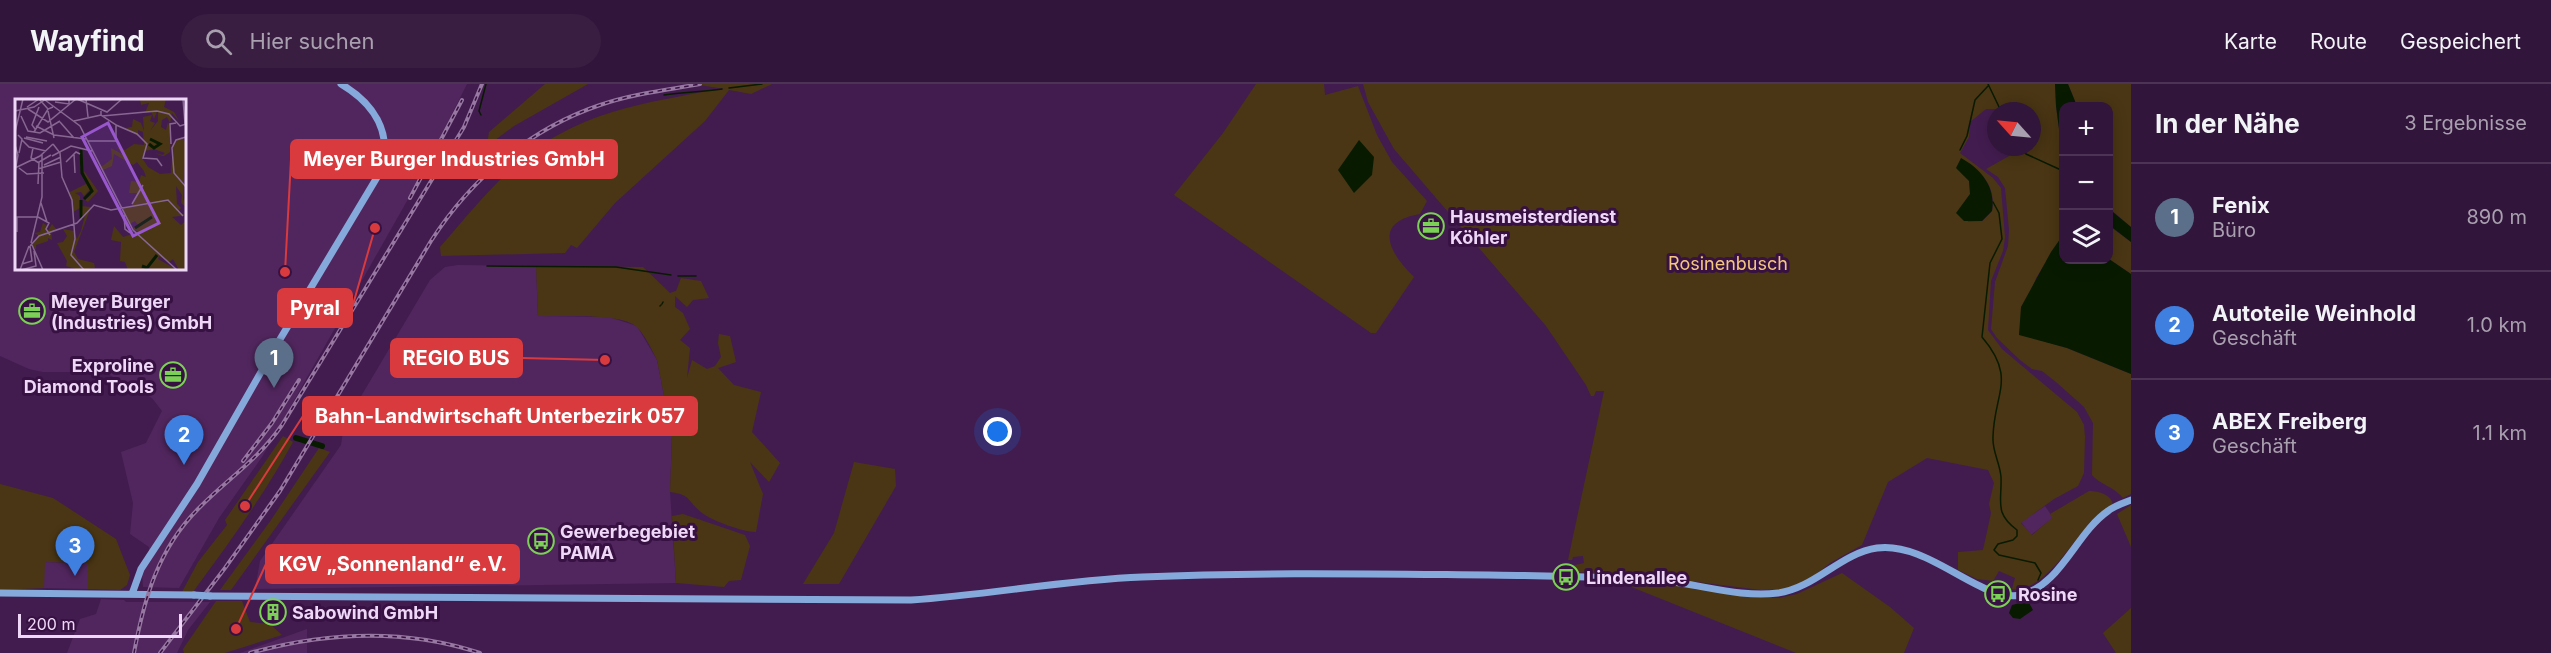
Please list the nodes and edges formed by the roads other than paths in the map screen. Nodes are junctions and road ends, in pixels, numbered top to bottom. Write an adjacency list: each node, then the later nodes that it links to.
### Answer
1 (341, 84): 4 (main road)
2 (2131, 500): 4 (main road, bridge)
3 (0, 593): 4 (main road)
4 (132, 594)

